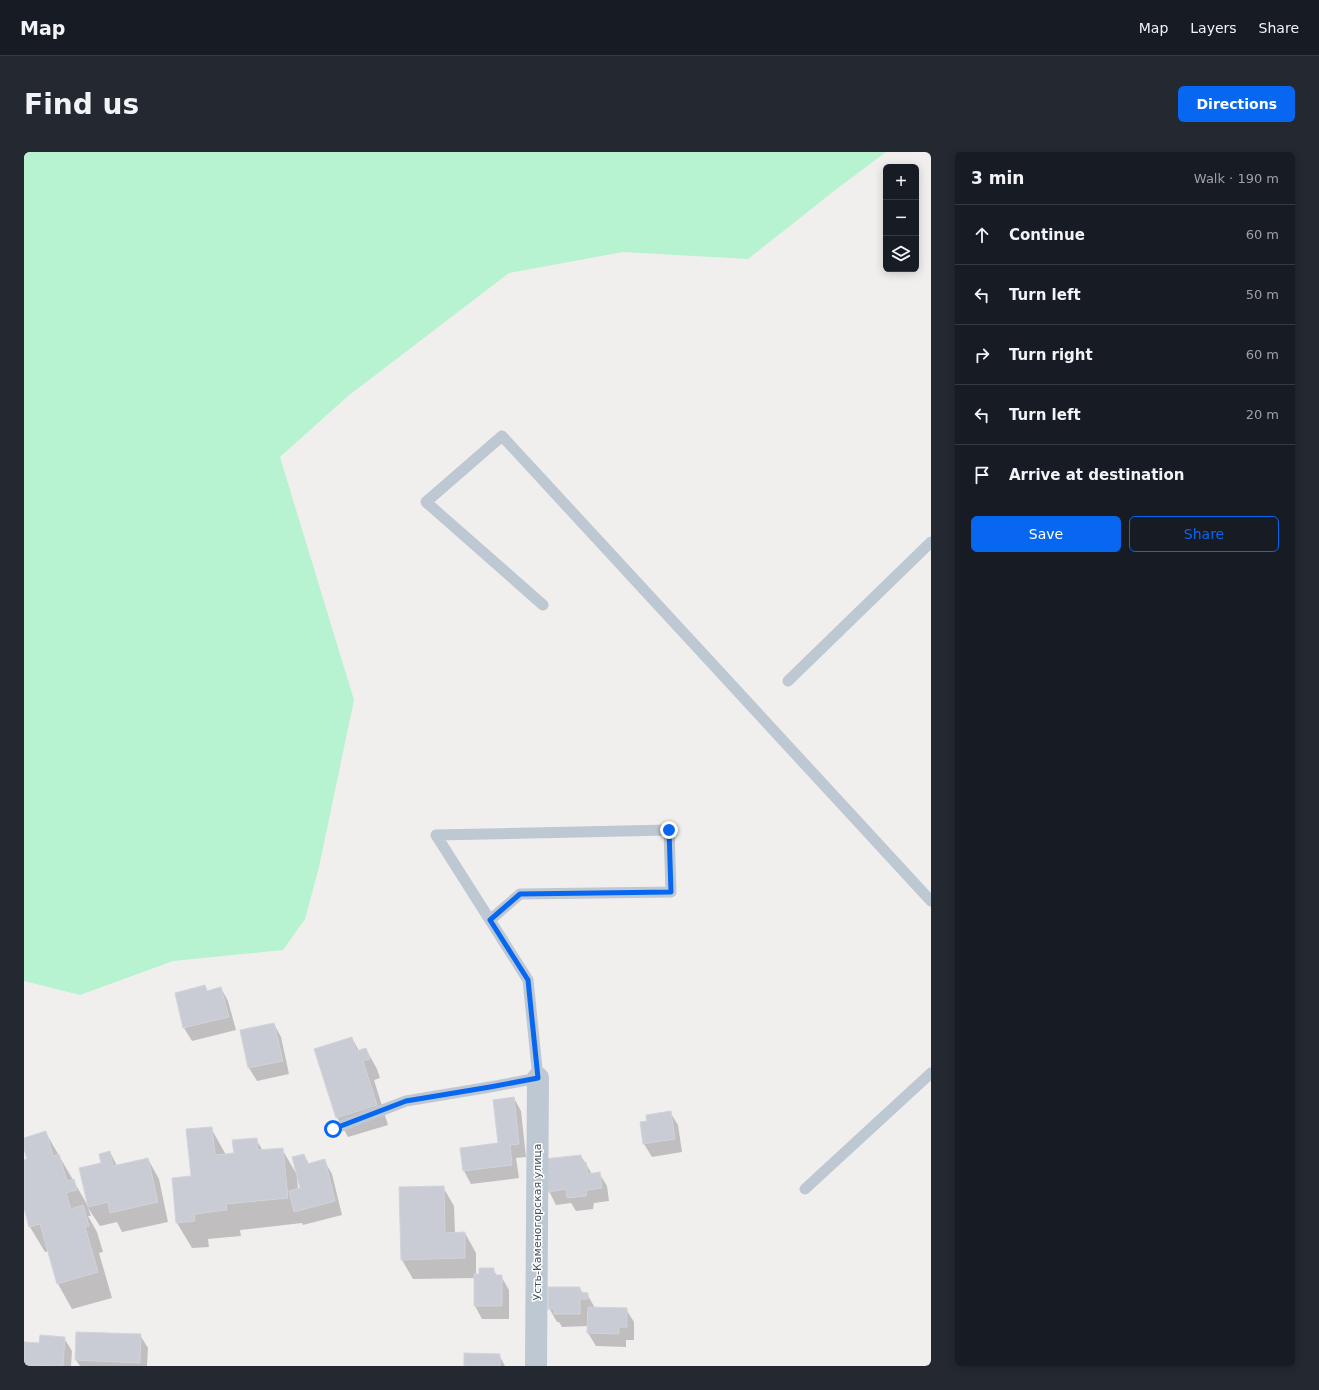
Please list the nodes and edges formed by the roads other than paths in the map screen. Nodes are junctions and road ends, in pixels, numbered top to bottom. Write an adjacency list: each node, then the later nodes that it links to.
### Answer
1 (931, 542): 3 (lane)
2 (543, 605): 4 (lane)
3 (788, 681)
4 (931, 901)
5 (490, 920): 5 (lane); 7 (lane)
6 (931, 1073): 9 (lane)
7 (538, 1078): 8 (lane); 10 (street, Усть-Каменогорская улица)
8 (333, 1129)
9 (805, 1189)
10 (536, 1366)

